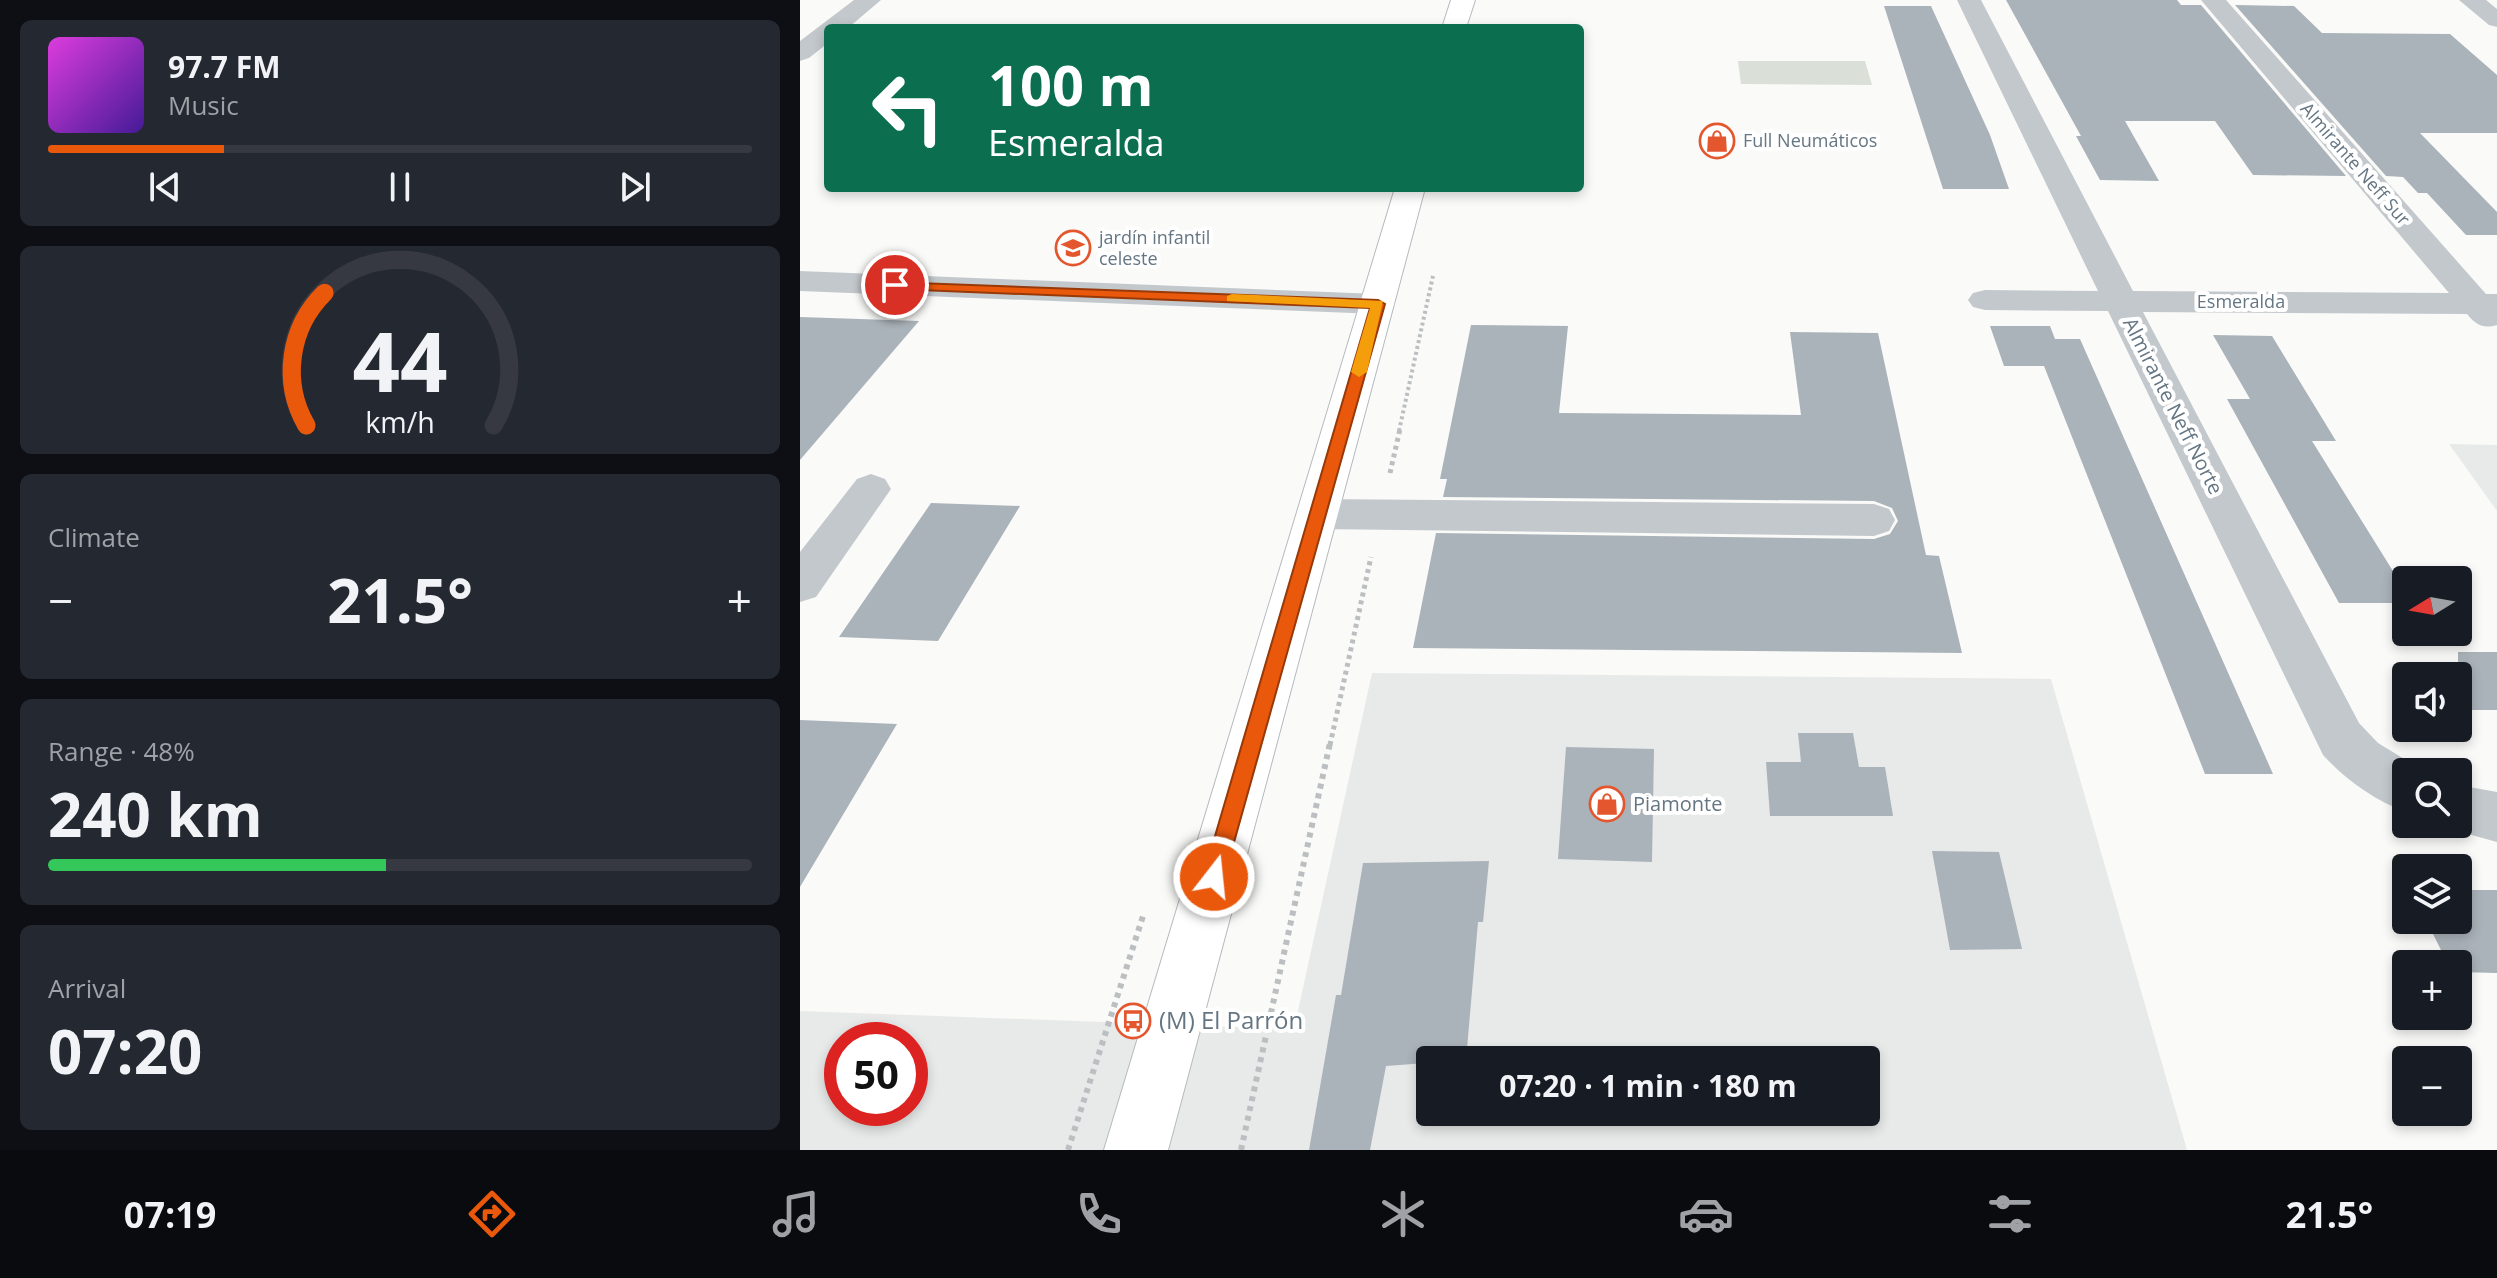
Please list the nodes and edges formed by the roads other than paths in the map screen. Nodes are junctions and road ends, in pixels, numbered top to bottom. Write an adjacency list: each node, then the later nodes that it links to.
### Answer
1 (869, 0): 7 (street)
2 (1463, 0): 8 (main road)
3 (1969, 0): 14 (street, Almirante Neff Norte)
4 (2213, 0): 16 (street, Almirante Neff Sur)
5 (2471, 0): 6 (street)
6 (2497, 20)
7 (838, 24)
8 (1455, 24)
9 (824, 35): 10 (street)
10 (800, 53)
11 (1409, 192): 15 (main road)
12 (800, 281): 15 (street)
13 (1985, 300): 14 (street, Esmeralda)
14 (2120, 301): 16 (street, Esmeralda); 21 (street, Almirante Neff Norte)
15 (1378, 304): 18 (main road)
16 (2490, 312)
17 (871, 489): 20 (street)
18 (1319, 514): 19 (street); 24 (main road)
19 (1874, 520)
20 (800, 585)
21 (2392, 779)
22 (2472, 812): 23 (street)
23 (2497, 817)
24 (1136, 1150)

